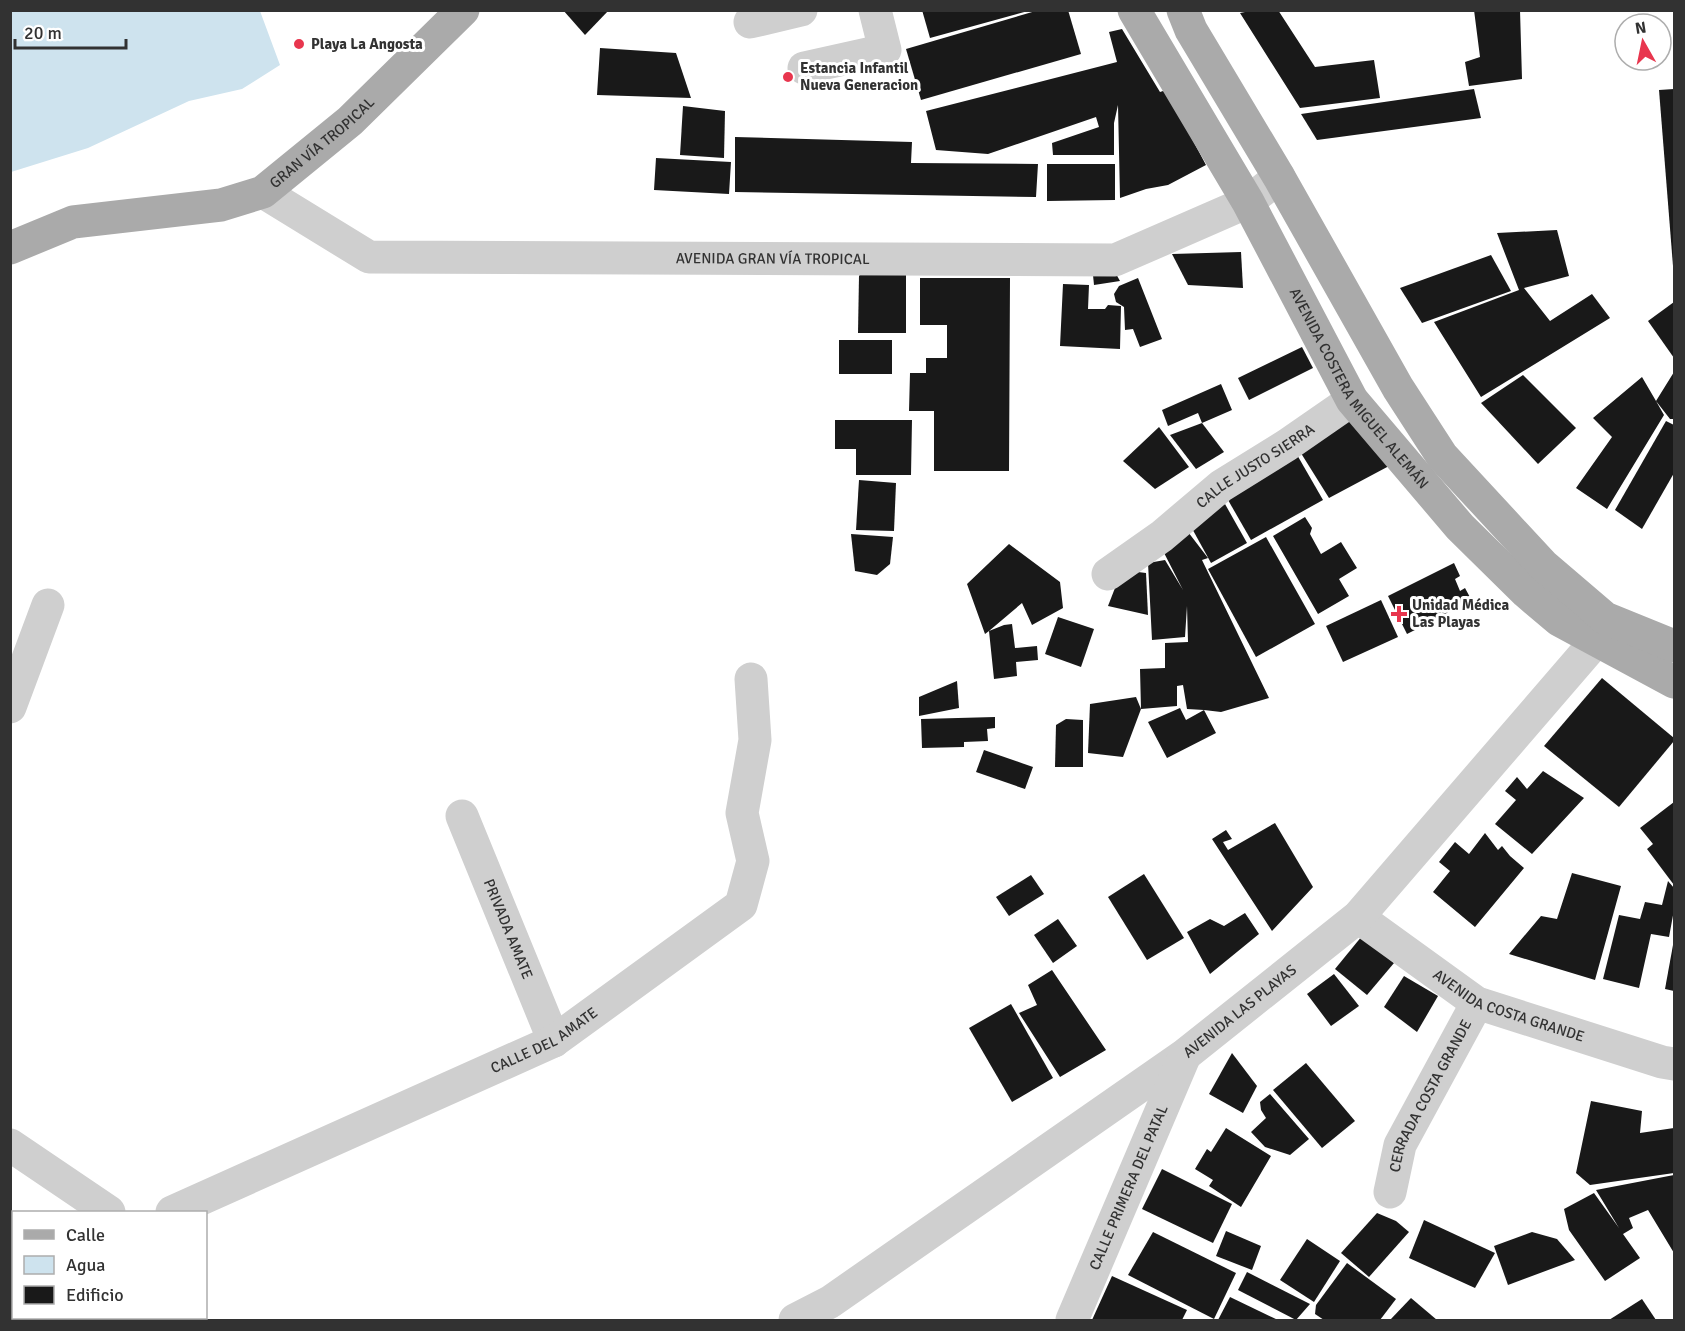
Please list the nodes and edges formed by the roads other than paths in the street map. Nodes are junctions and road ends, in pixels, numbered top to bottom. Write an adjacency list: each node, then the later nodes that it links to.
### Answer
1 (464, 10): 9 (main road, GRAN VÍA TROPICAL)
2 (801, 10): 6 (street)
3 (875, 10): 7 (street)
4 (1134, 10): 10 (main road, AVENIDA COSTERA MIGUEL ALEMÁN)
5 (1183, 10): 8 (main road, AVENIDA COSTERA MIGUEL ALEMÁN)
6 (750, 22)
7 (804, 68)
8 (1279, 177): 10 (street, AVENIDA GRAN VÍA TROPICAL); 15 (main road, AVENIDA COSTERA MIGUEL ALEMÁN)
9 (263, 192): 10 (street, AVENIDA GRAN VÍA TROPICAL); 11 (main road, GRAN VÍA TROPICAL)
10 (1248, 201): 12 (main road, AVENIDA COSTERA MIGUEL ALEMÁN)
11 (10, 248)
12 (1352, 400): 13 (street, CALLE JUSTO SIERRA); 15 (main road, AVENIDA COSTERA MIGUEL ALEMÁN)
13 (1108, 574)
14 (48, 605): 19 (street)
15 (1601, 630): 16 (main road, AVENIDA COSTERA MIGUEL ALEMÁN); 18 (main road, AVENIDA COSTERA MIGUEL ALEMÁN); 21 (street, AVENIDA LAS PLAYAS)
16 (1674, 646)
17 (751, 679): 23 (street, CALLE DEL AMATE)
18 (1674, 681)
19 (10, 707)
20 (462, 816): 23 (street, PRIVADA AMATE)
21 (1358, 917): 22 (street, AVENIDA COSTA GRANDE); 24 (street, AVENIDA LAS PLAYAS)
22 (1477, 1003): 25 (street, AVENIDA COSTA GRANDE); 27 (street, CERRADA COSTA GRANDE)
23 (554, 1041): 29 (street, CALLE DEL AMATE)
24 (1186, 1054): 30 (street, AVENIDA LAS PLAYAS); 31 (street, CALLE PRIMERA DEL PATAL)
25 (1674, 1064)
26 (10, 1145): 28 (street)
27 (1390, 1192)
28 (108, 1211)
29 (174, 1211)
30 (795, 1320)
31 (1072, 1320)

